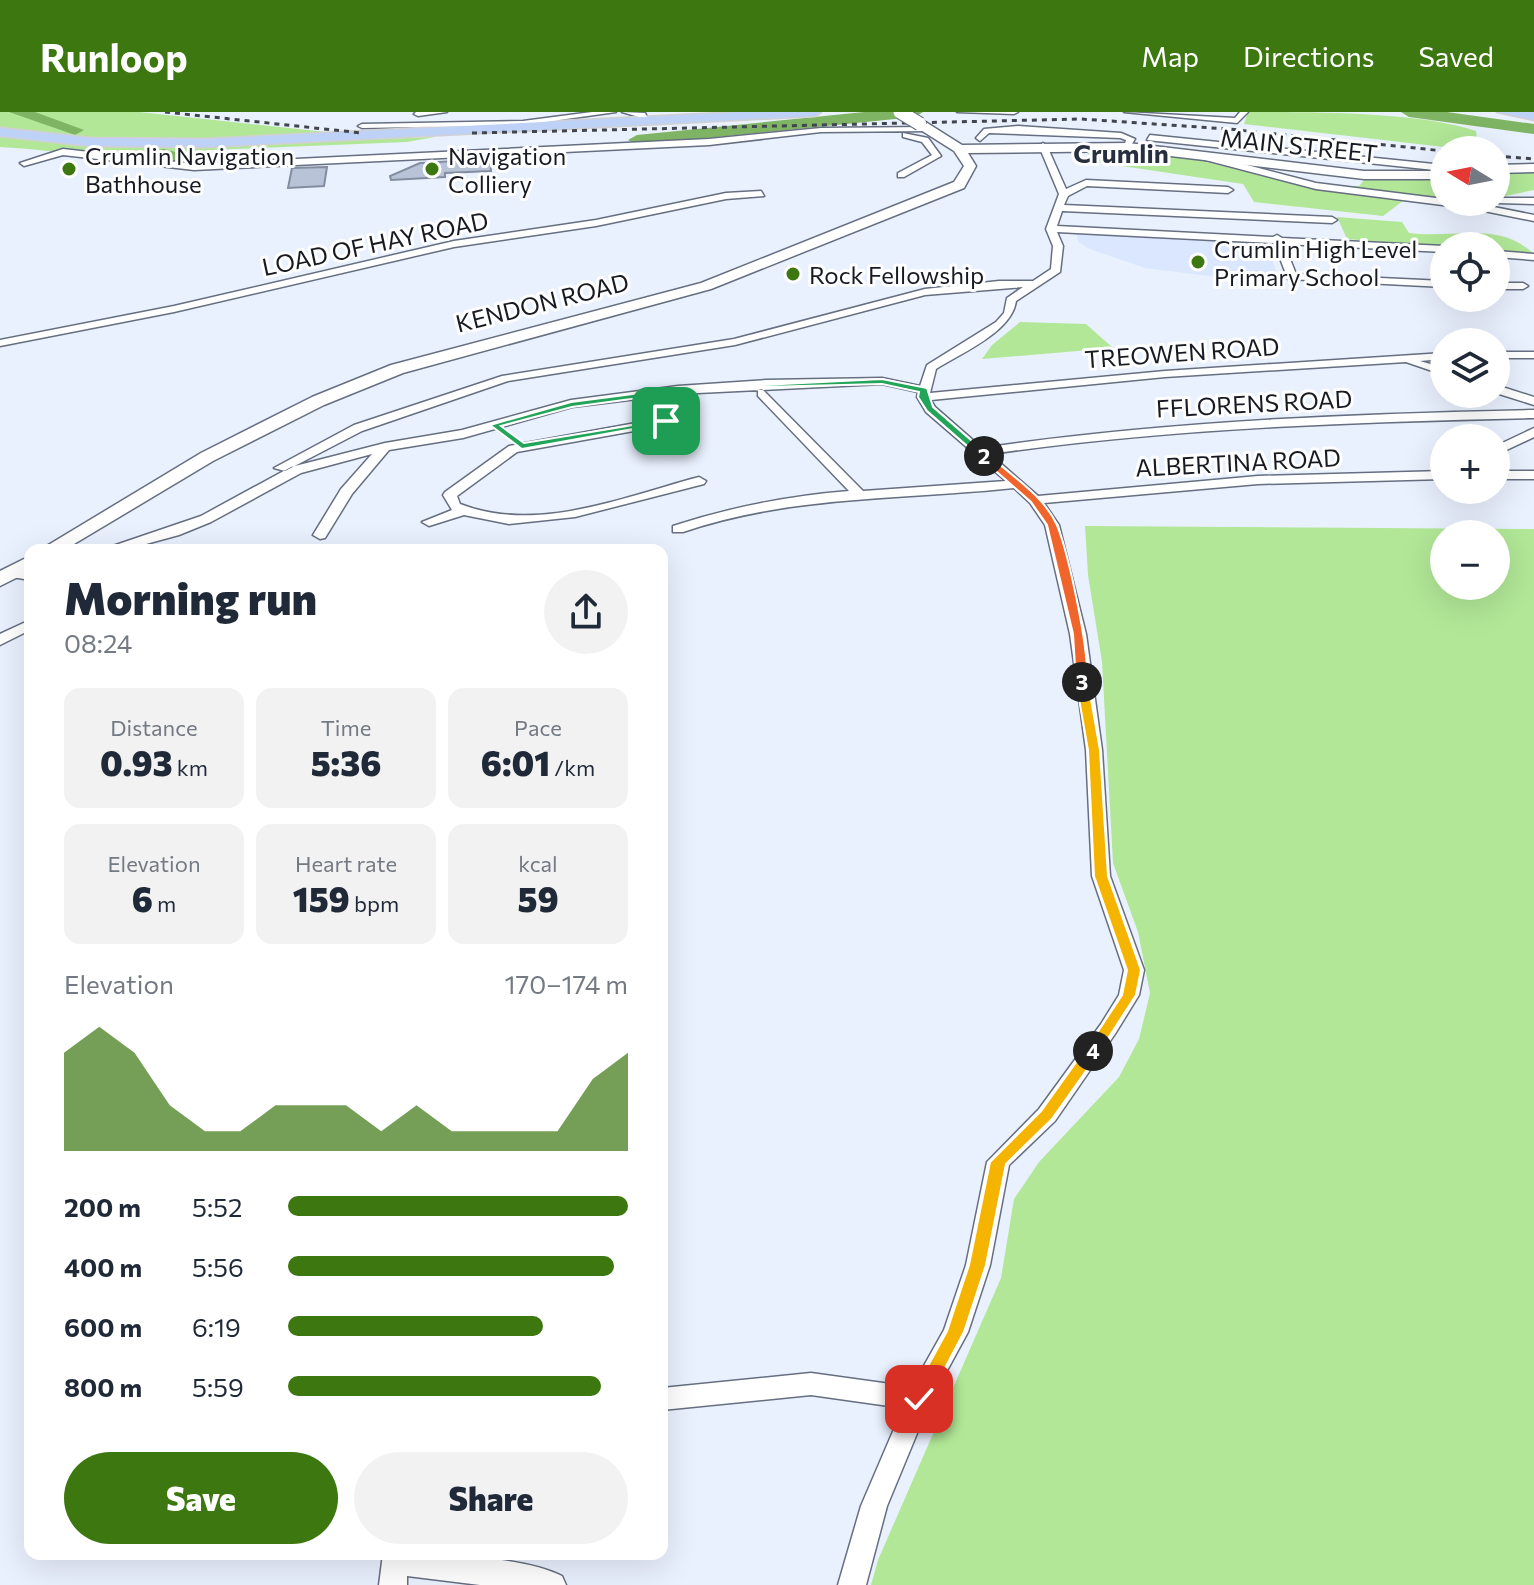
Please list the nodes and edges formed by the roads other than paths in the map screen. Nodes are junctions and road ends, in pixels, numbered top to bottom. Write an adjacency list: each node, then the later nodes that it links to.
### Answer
1 (443, 112): 11 (street)
2 (612, 112): 14 (street)
3 (626, 112): 13 (street)
4 (815, 112): 13 (main road)
5 (900, 112): 15 (main road, bridge)
6 (961, 112): 7 (street)
7 (1014, 112)
8 (1128, 112): 9 (street)
9 (1244, 112)
10 (1503, 112): 12 (main road)
11 (418, 114)
12 (1534, 116)
13 (645, 121): 17 (main road)
14 (362, 126)
15 (924, 127): 16 (street); 24 (main road)
16 (881, 131): 26 (street); 30 (street)
17 (0, 132)
18 (1239, 133): 22 (street)
19 (980, 138): 23 (street)
20 (1150, 138): 22 (street)
21 (1043, 146): 23 (main road, MAIN STREET); 24 (main road, MAIN STREET); 34 (street)
22 (1232, 146): 27 (street)
23 (1128, 147): 25 (main road, MAIN STREET)
24 (959, 149): 84 (main road, KENDON ROAD)
25 (1201, 156): 31 (main road, MAIN STREET); 35 (street)
26 (24, 163)
27 (1430, 167)
28 (1534, 168): 29 (main road)
29 (1510, 169)
30 (901, 175)
31 (1430, 175)
32 (1228, 190): 34 (street)
33 (761, 194): 51 (street, LOAD OF HAY ROAD)
34 (1064, 194): 38 (street)
35 (1430, 199)
36 (1510, 201): 37 (street)
37 (1534, 201)
38 (1061, 208): 41 (street); 42 (street)
39 (1510, 212): 40 (street)
40 (1534, 218)
41 (1332, 220)
42 (1051, 229): 43 (street); 48 (street)
43 (1277, 238): 44 (street); 47 (street)
44 (1430, 248)
45 (1510, 255): 46 (street)
46 (1534, 257)
47 (1430, 283)
48 (1040, 284): 56 (street); 77 (street)
49 (1510, 286): 50 (street)
50 (1523, 286)
51 (0, 343)
52 (1510, 355): 53 (street)
53 (1534, 355)
54 (1430, 357): 55 (street, TREOWEN ROAD)
55 (1405, 359): 57 (street); 61 (street, TREOWEN ROAD)
56 (931, 367): 58 (street); 61 (street)
57 (1430, 367)
58 (892, 384): 61 (street, TREOWEN ROAD); 65 (street, TREOWEN ROAD)
59 (762, 393): 76 (street)
60 (1510, 393): 62 (street)
61 (923, 394): 70 (street)
62 (1534, 401)
63 (1534, 414): 70 (street, FFLORENS ROAD)
64 (674, 424): 68 (street)
65 (495, 425): 68 (street); 69 (street, TREOWEN ROAD)
66 (1534, 432): 67 (street)
67 (1510, 444)
68 (522, 446): 79 (street)
69 (385, 447): 77 (street, TREOWEN ROAD); 83 (street)
70 (979, 452): 75 (street)
71 (1430, 475): 78 (street, ALBERTINA ROAD)
72 (1510, 475): 73 (street)
73 (1534, 475)
74 (699, 481): 79 (street)
75 (1017, 484): 76 (street); 78 (street)
76 (857, 492): 81 (street)
77 (240, 499): 82 (street)
78 (1035, 500): 90 (street)
79 (461, 511): 80 (street)
80 (410, 517)
81 (678, 529)
82 (174, 532): 85 (street); 86 (street)
83 (320, 535)
84 (60, 544)
85 (130, 544)
86 (161, 544)
87 (24, 627): 88 (street)
88 (0, 640)
89 (668, 1398): 90 (street)
90 (919, 1399): 93 (street)
91 (393, 1585): 92 (street)
92 (552, 1585)
93 (852, 1585)

